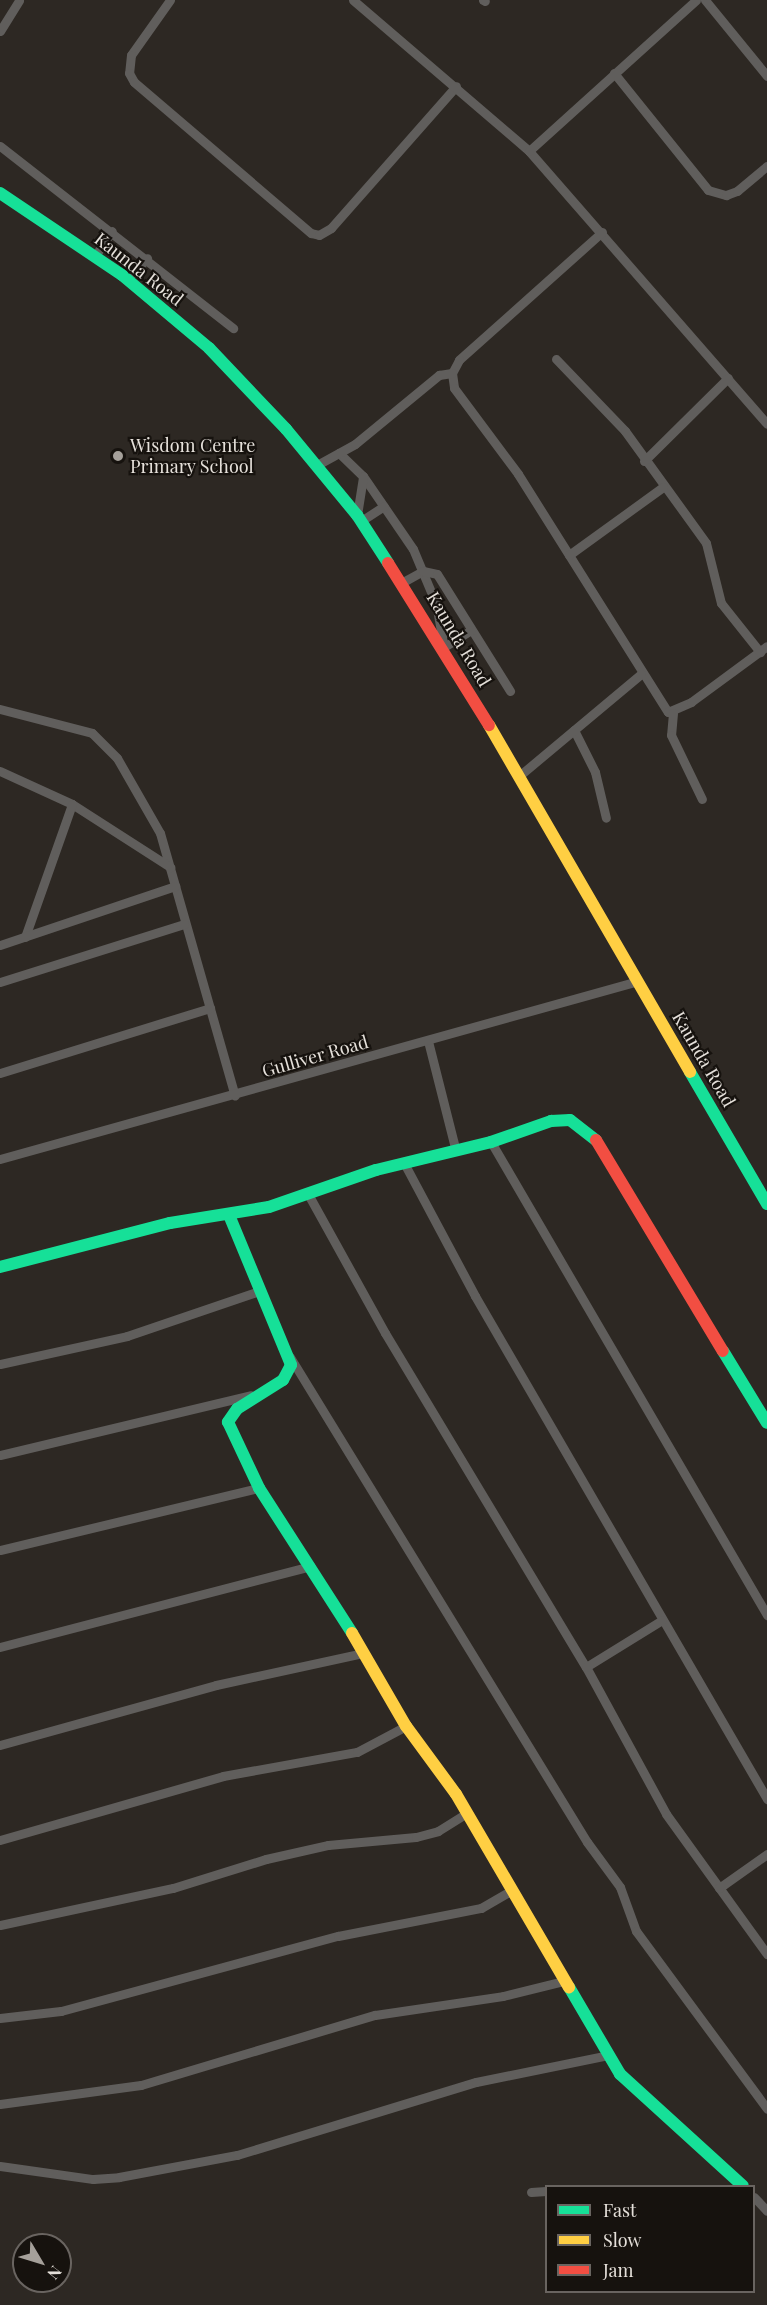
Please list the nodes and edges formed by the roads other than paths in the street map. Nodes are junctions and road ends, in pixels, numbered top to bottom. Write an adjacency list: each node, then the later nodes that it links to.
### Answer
1 (19, 0): 6 (street)
2 (170, 0): 9 (street)
3 (353, 0): 9 (street)
4 (696, 0): 7 (street)
5 (705, 0): 8 (street)
6 (0, 31)
7 (614, 73): 11 (street); 12 (street)
8 (767, 76)
9 (456, 86): 11 (street)
10 (0, 146): 14 (street)
11 (529, 151): 15 (street)
12 (767, 166)
13 (0, 193): 16 (street, Kaunda Road)
14 (112, 231): 16 (street); 17 (street)
15 (603, 232): 21 (street); 22 (street)
16 (95, 256): 18 (street, Kaunda Road)
17 (147, 258): 18 (street); 19 (street)
18 (127, 279): 26 (street, Kaunda Road)
19 (233, 328)
20 (556, 359): 25 (street)
21 (452, 373): 24 (street); 31 (street)
22 (728, 378): 23 (street); 25 (street)
23 (767, 424)
24 (339, 453): 26 (street); 27 (street)
25 (644, 461): 28 (street)
26 (317, 465): 30 (street, Kaunda Road)
27 (363, 476): 29 (street); 30 (street)
28 (663, 487): 31 (street); 36 (street)
29 (384, 506): 30 (street); 32 (street)
30 (359, 518): 33 (street, Kaunda Road)
31 (569, 555): 37 (street)
32 (423, 571): 33 (street); 34 (street); 35 (street)
33 (403, 582): 35 (street, Kaunda Road)
34 (471, 630): 35 (street); 38 (street)
35 (444, 647): 43 (street, Kaunda Road)
36 (763, 649): 40 (street)
37 (641, 674): 40 (street); 41 (street)
38 (510, 692)
39 (0, 709): 47 (street)
40 (673, 713): 44 (street)
41 (574, 730): 43 (street); 46 (street)
42 (0, 771): 45 (street)
43 (519, 776): 52 (street, Kaunda Road)
44 (702, 799)
45 (72, 804): 47 (street); 50 (street)
46 (606, 818)
47 (170, 867): 48 (street)
48 (175, 886): 49 (street); 50 (street)
49 (184, 924): 53 (street); 54 (street)
50 (25, 937): 51 (street)
51 (0, 945)
52 (638, 981): 55 (street, Gulliver Road); 63 (street, Kaunda Road)
53 (0, 982)
54 (210, 1008): 56 (street); 57 (street)
55 (428, 1041): 57 (street, Gulliver Road); 59 (street)
56 (0, 1073)
57 (235, 1096): 60 (street, Gulliver Road)
58 (491, 1142): 59 (street); 70 (street); 75 (street)
59 (455, 1148): 61 (street)
60 (0, 1159)
61 (404, 1163): 62 (street); 76 (street)
62 (308, 1194): 64 (street); 79 (street)
63 (767, 1204)
64 (229, 1215): 65 (street); 66 (street)
65 (0, 1267)
66 (259, 1292): 67 (street); 68 (street)
67 (289, 1355): 69 (street); 94 (street)
68 (0, 1364)
69 (269, 1389): 71 (street); 72 (street)
70 (767, 1423)
71 (0, 1455)
72 (259, 1488): 73 (street); 74 (street)
73 (0, 1550)
74 (310, 1566): 77 (street); 78 (street)
75 (767, 1615)
76 (662, 1620): 79 (street); 82 (street)
77 (0, 1647)
78 (363, 1653): 80 (street); 81 (street)
79 (586, 1667): 86 (street)
80 (406, 1726): 83 (street); 84 (street)
81 (0, 1745)
82 (767, 1799)
83 (467, 1813): 87 (street); 88 (street)
84 (0, 1840)
85 (767, 1854): 86 (street)
86 (719, 1888): 89 (street)
87 (510, 1891): 90 (street); 91 (street)
88 (0, 1925)
89 (767, 1954)
90 (564, 1981): 92 (street); 93 (street)
91 (0, 2018)
92 (609, 2055): 95 (street); 96 (street)
93 (0, 2104)
94 (767, 2109)
95 (0, 2166)
96 (741, 2185)
97 (545, 2191): 98 (street)
98 (531, 2192)
99 (755, 2199): 100 (street)
100 (767, 2211)

